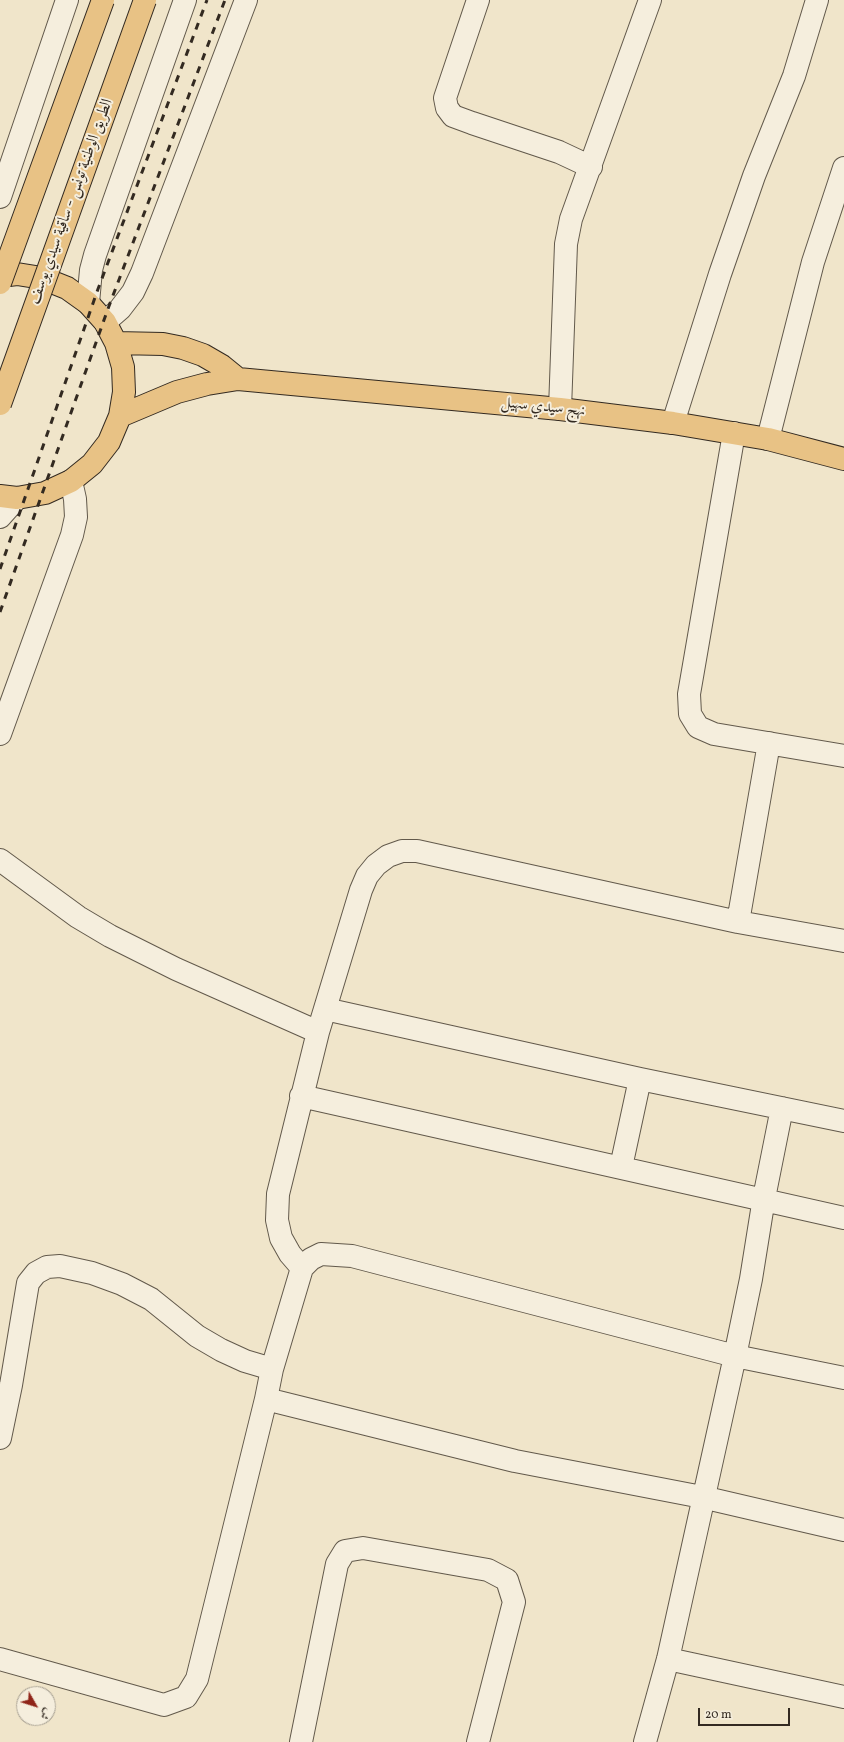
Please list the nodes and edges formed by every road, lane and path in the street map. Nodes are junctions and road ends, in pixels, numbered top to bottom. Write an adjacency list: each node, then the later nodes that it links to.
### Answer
1 (67, 0): 12 (street)
2 (102, 0): 14 (main road, bridge)
3 (145, 0): 19 (main road, الطريق الوطنية تونس - ساقية سيدي يوسف, bridge)
4 (185, 0): 15 (street)
5 (246, 0): 16 (street)
6 (478, 0): 9 (street)
7 (650, 0): 9 (street)
8 (818, 0): 22 (street)
9 (590, 166): 20 (street)
10 (844, 168): 11 (street)
11 (840, 195): 24 (street)
12 (0, 197)
13 (0, 276): 15 (main road)
14 (0, 283)
15 (88, 303): 16 (main road)
16 (105, 322): 17 (main road)
17 (116, 343): 18 (main road); 21 (main road)
18 (238, 379): 20 (main road, نهج سيدي سهيل); 21 (main road, نهج سيدي سهيل)
19 (0, 404)
20 (560, 409): 22 (main road, نهج سيدي سهيل)
21 (120, 416): 26 (main road)
22 (673, 423): 23 (main road, نهج سيدي سهيل)
23 (734, 434): 24 (main road, نهج سيدي سهيل); 30 (street)
24 (768, 439): 25 (main road, نهج سيدي سهيل)
25 (844, 459)
26 (70, 481): 27 (main road); 29 (street)
27 (9, 497): 28 (street)
28 (0, 517)
29 (0, 734)
30 (769, 744): 31 (street); 33 (street)
31 (844, 756)
32 (0, 860): 36 (street)
33 (738, 922): 34 (street); 35 (street)
34 (844, 941)
35 (325, 1009): 36 (street); 37 (street)
36 (318, 1032): 38 (street)
37 (640, 1079): 39 (street); 41 (street)
38 (301, 1096): 41 (street); 44 (street)
39 (782, 1108): 40 (street); 42 (street)
40 (844, 1121)
41 (621, 1167): 42 (street)
42 (764, 1198): 43 (street); 45 (street)
43 (844, 1218)
44 (302, 1268): 45 (street); 46 (street)
45 (735, 1356): 47 (street); 50 (street)
46 (272, 1369): 48 (street); 49 (street)
47 (844, 1378)
48 (266, 1399): 50 (street); 52 (street)
49 (0, 1438)
50 (702, 1497): 51 (street); 53 (street)
51 (844, 1530)
52 (0, 1659)
53 (668, 1660): 54 (street); 57 (street)
54 (844, 1697)
55 (301, 1742): 56 (street)
56 (478, 1742)
57 (645, 1742)

